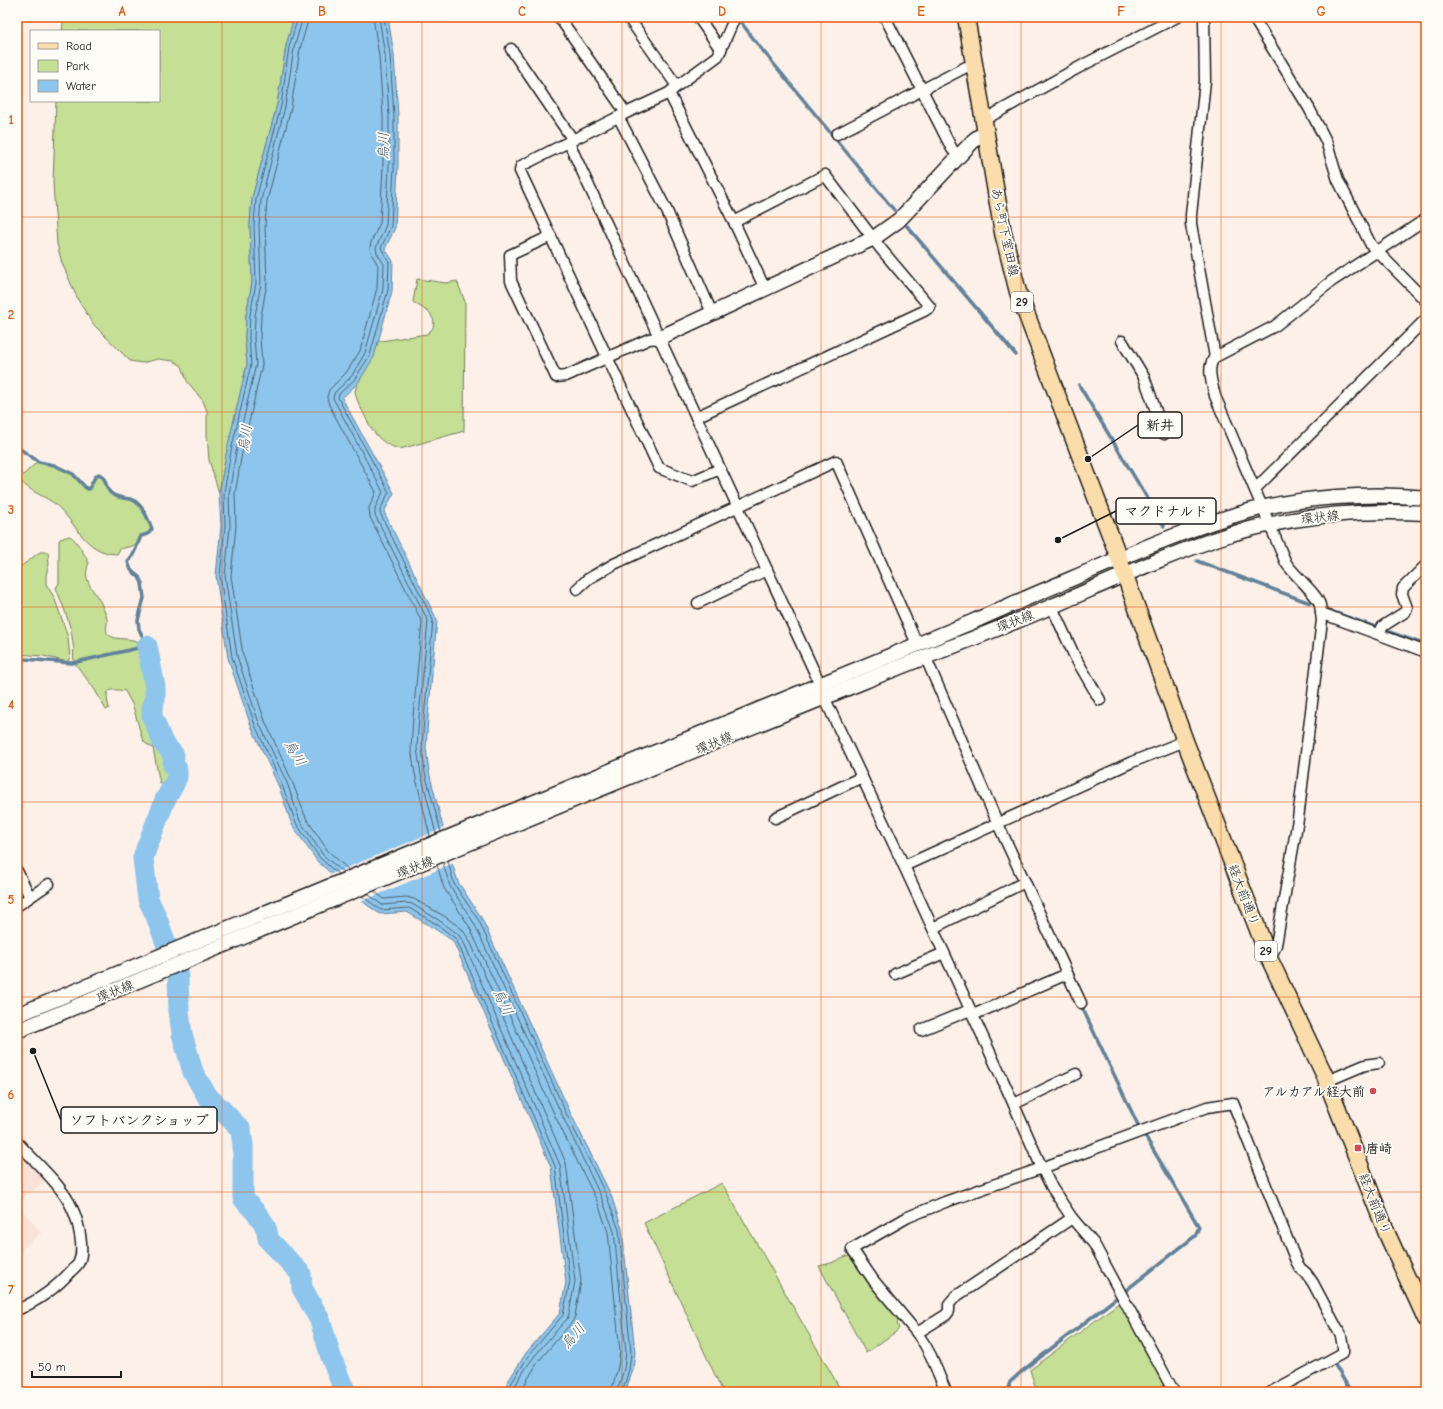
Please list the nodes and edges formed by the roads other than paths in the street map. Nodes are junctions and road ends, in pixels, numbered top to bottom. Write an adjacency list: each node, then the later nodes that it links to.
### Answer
1 (559, 17): 15 (street)
2 (628, 17): 13 (street)
3 (698, 17): 11 (street)
4 (736, 17): 11 (street)
5 (884, 17): 14 (street)
6 (966, 17): 12 (main road, あら町下室田線 / 29)
7 (1177, 17): 16 (street)
8 (1204, 17): 32 (street)
9 (1253, 17): 25 (street)
10 (511, 49): 19 (street)
11 (721, 50): 13 (street)
12 (974, 65): 14 (street); 16 (main road, あら町下室田線 / 29)
13 (673, 90): 15 (street); 22 (street)
14 (922, 90): 17 (street); 20 (street)
15 (623, 115): 19 (street); 28 (street)
16 (982, 119): 18 (main road, あら町下室田線 / 29)
17 (837, 134)
18 (985, 136): 20 (street); 43 (main road, あら町下室田線 / 29)
19 (571, 141): 23 (street); 30 (street)
20 (959, 157): 24 (street)
21 (1426, 219): 25 (street)
22 (734, 222): 24 (street); 26 (street)
23 (551, 236): 33 (street); 33 (street)
24 (874, 238): 26 (street); 34 (street)
25 (1376, 252): 27 (street); 32 (street)
26 (765, 289): 28 (street)
27 (1426, 301)
28 (712, 313): 30 (street)
29 (1426, 319): 37 (street)
30 (659, 338): 33 (street); 34 (street)
31 (1122, 341): 35 (street)
32 (1215, 356): 37 (street)
33 (609, 358): 36 (street)
34 (696, 417): 36 (street)
35 (1164, 434)
36 (720, 469): 39 (street)
37 (1256, 489): 40 (street)
38 (1426, 498): 40 (street, 環状線)
39 (737, 506): 45 (street); 47 (street); 52 (street)
40 (1263, 508): 42 (street); 43 (street, 環状線)
41 (1426, 513): 42 (street, 環状線)
42 (1270, 525): 46 (street, 環状線); 50 (street)
43 (1119, 558): 46 (main road, あら町下室田線 / 29); 52 (street, 環状線)
44 (1426, 565): 51 (street)
45 (767, 570): 48 (street); 55 (street)
46 (1125, 575): 49 (street, 環状線); 57 (main road, 経大前通り / 29)
47 (577, 589)
48 (698, 603)
49 (1052, 607): 54 (street, 環状線); 56 (street)
50 (1321, 613): 51 (street); 69 (street)
51 (1379, 634): 53 (street)
52 (918, 644): 55 (street, 環状線)
53 (1426, 652)
54 (925, 656): 55 (street, 環状線); 60 (street)
55 (822, 691): 58 (street); 74 (street, 環状線); 76 (street, 環状線)
56 (1100, 700)
57 (1184, 740): 60 (street); 69 (main road, 経大前通り / 29)
58 (862, 777): 59 (street); 61 (street)
59 (775, 818)
60 (998, 824): 61 (street); 63 (street)
61 (904, 866): 67 (street)
62 (17, 871): 65 (street)
63 (1025, 882): 67 (street); 71 (street)
64 (49, 884): 65 (street)
65 (30, 897): 66 (street)
66 (17, 906)
67 (933, 928): 68 (street)
68 (944, 953): 70 (street); 73 (street)
69 (1269, 958): 79 (main road, 経大前通り / 29)
70 (895, 974)
71 (1068, 974): 72 (street); 73 (street)
72 (1081, 1003)
73 (971, 1013): 75 (street); 80 (street)
74 (17, 1015)
75 (920, 1030)
76 (17, 1031)
77 (1379, 1063): 79 (street)
78 (1076, 1074): 80 (street)
79 (1327, 1081): 85 (main road, 経大前通り / 29)
80 (1014, 1104): 82 (street)
81 (17, 1142): 84 (street)
82 (1042, 1168): 83 (street); 86 (street); 89 (street)
83 (1072, 1218): 86 (street); 88 (street)
84 (17, 1310)
85 (1426, 1319)
86 (917, 1333): 87 (street)
87 (946, 1392)
88 (1174, 1392)
89 (1271, 1392)

